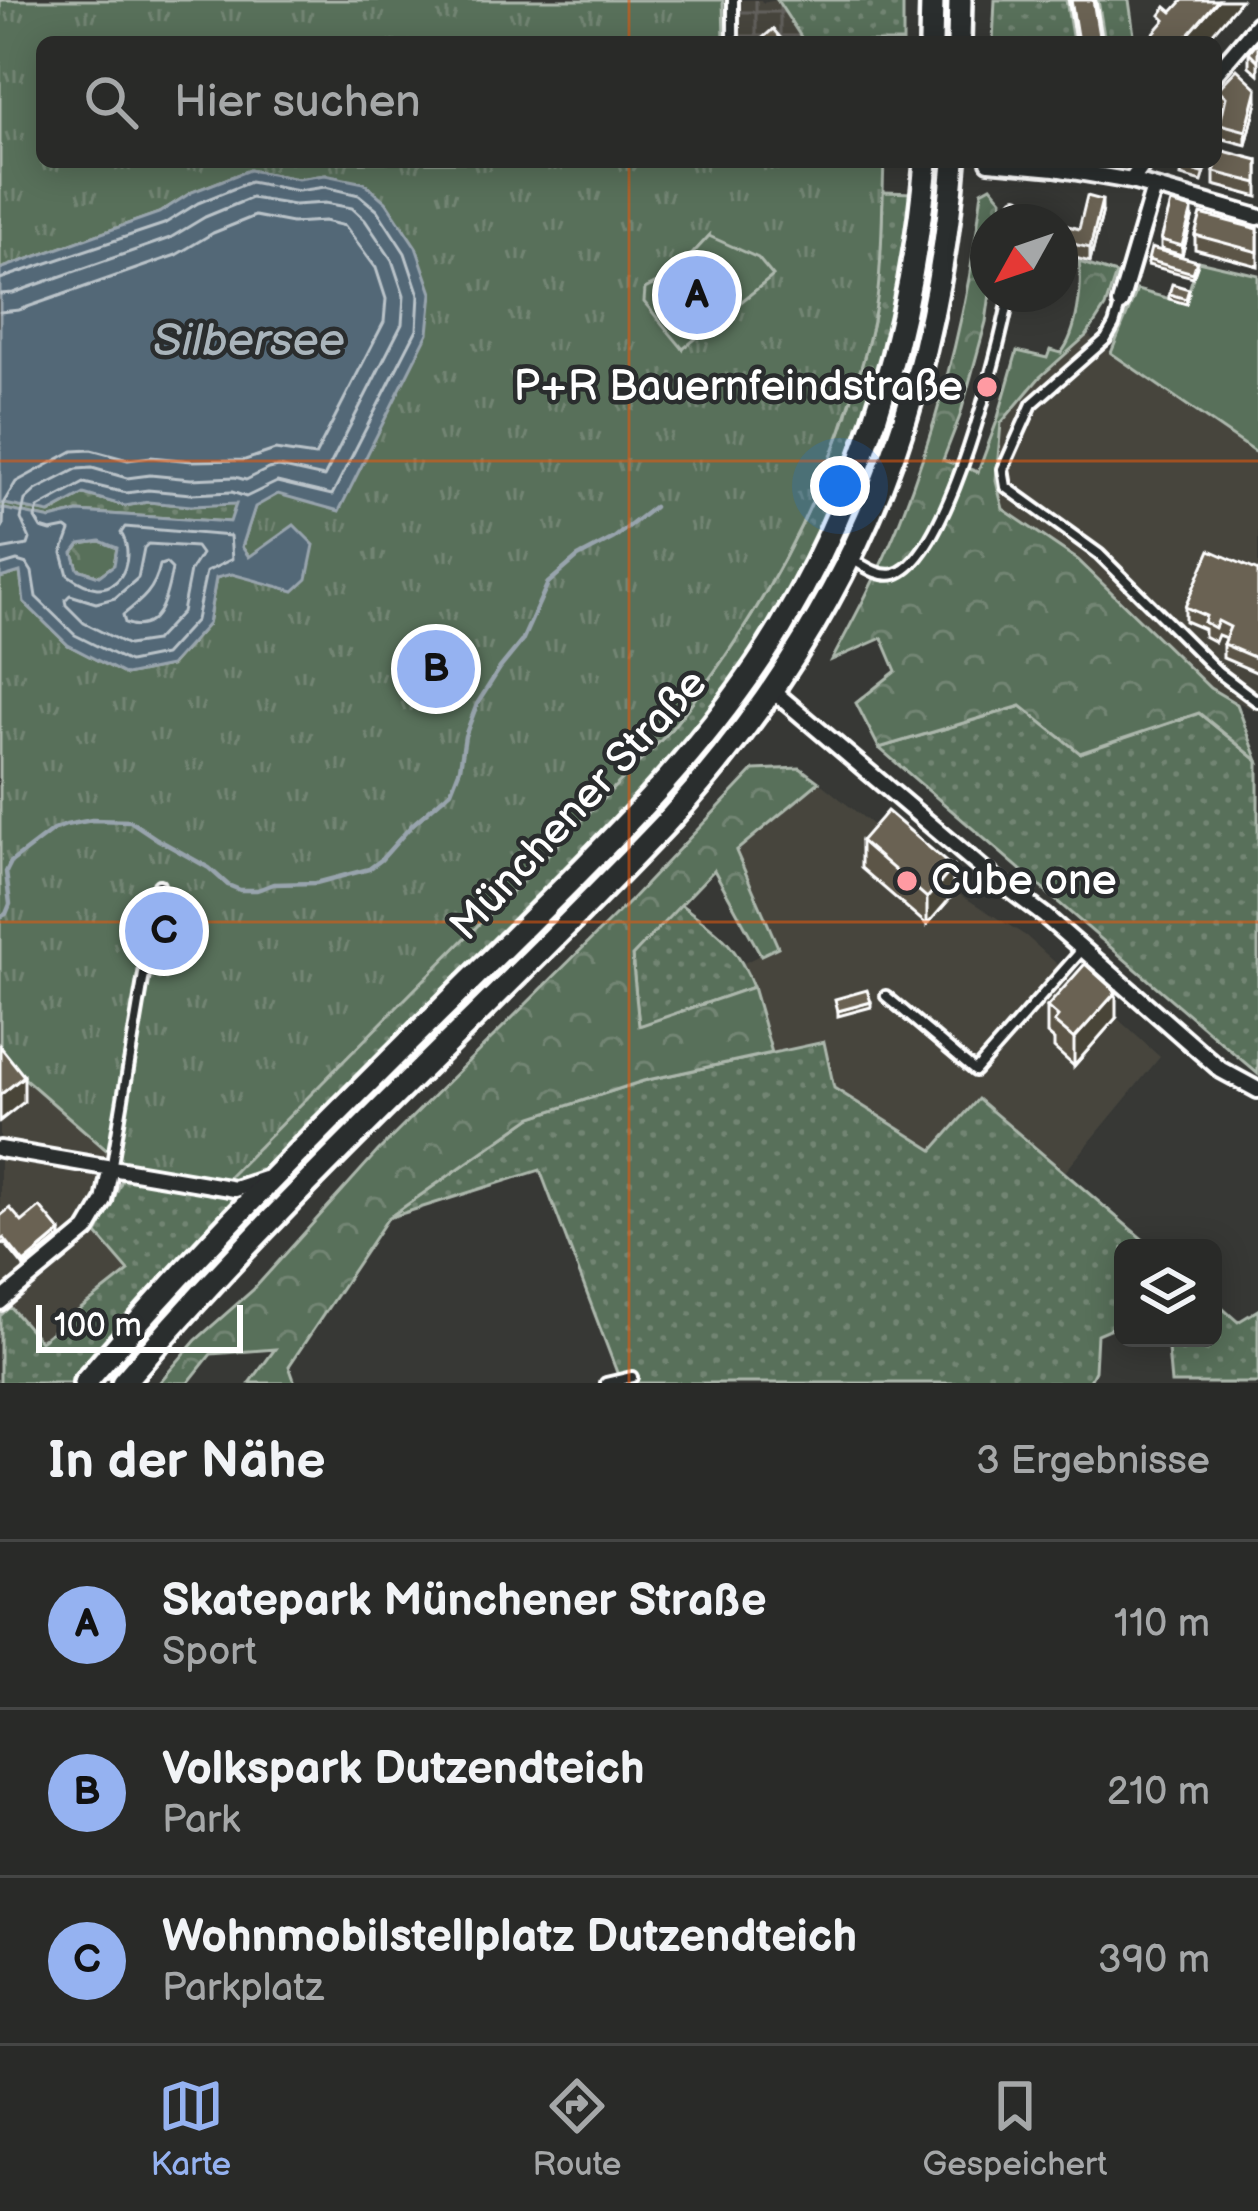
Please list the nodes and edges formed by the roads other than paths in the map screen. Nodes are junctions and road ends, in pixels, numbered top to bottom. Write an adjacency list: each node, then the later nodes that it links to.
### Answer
1 (733, 0): 5 (lane)
2 (932, 0): 6 (main road)
3 (960, 0): 7 (main road)
4 (1258, 25): 8 (street)
5 (733, 36)
6 (931, 36)
7 (959, 36)
8 (1222, 66)
9 (925, 168): 16 (main road, Münchener Straße)
10 (953, 168): 17 (main road, Münchener Straße)
11 (1055, 168): 13 (street)
12 (1141, 168): 13 (street)
13 (1131, 181): 14 (street)
14 (1154, 188): 15 (street); 18 (street)
15 (1258, 217)
16 (911, 280): 17 (main road); 21 (main road, Münchener Straße)
17 (937, 297): 20 (main road, Münchener Straße)
18 (1120, 303): 23 (lane)
19 (1006, 312): 20 (lane)
20 (850, 558): 22 (main road, Münchener Straße)
21 (752, 671): 22 (main road); 30 (main road, Münchener Straße)
22 (773, 691): 25 (street); 34 (main road, Münchener Straße)
23 (1258, 702)
24 (159, 885): 29 (lane)
25 (1083, 949): 26 (lane); 27 (street)
26 (886, 996)
27 (1258, 1090)
28 (0, 1149): 29 (street)
29 (112, 1166): 30 (street); 31 (street)
30 (274, 1176): 33 (main road, Münchener Straße)
31 (0, 1302)
32 (632, 1377): 35 (lane)
33 (85, 1383)
34 (123, 1383)
35 (606, 1383)

